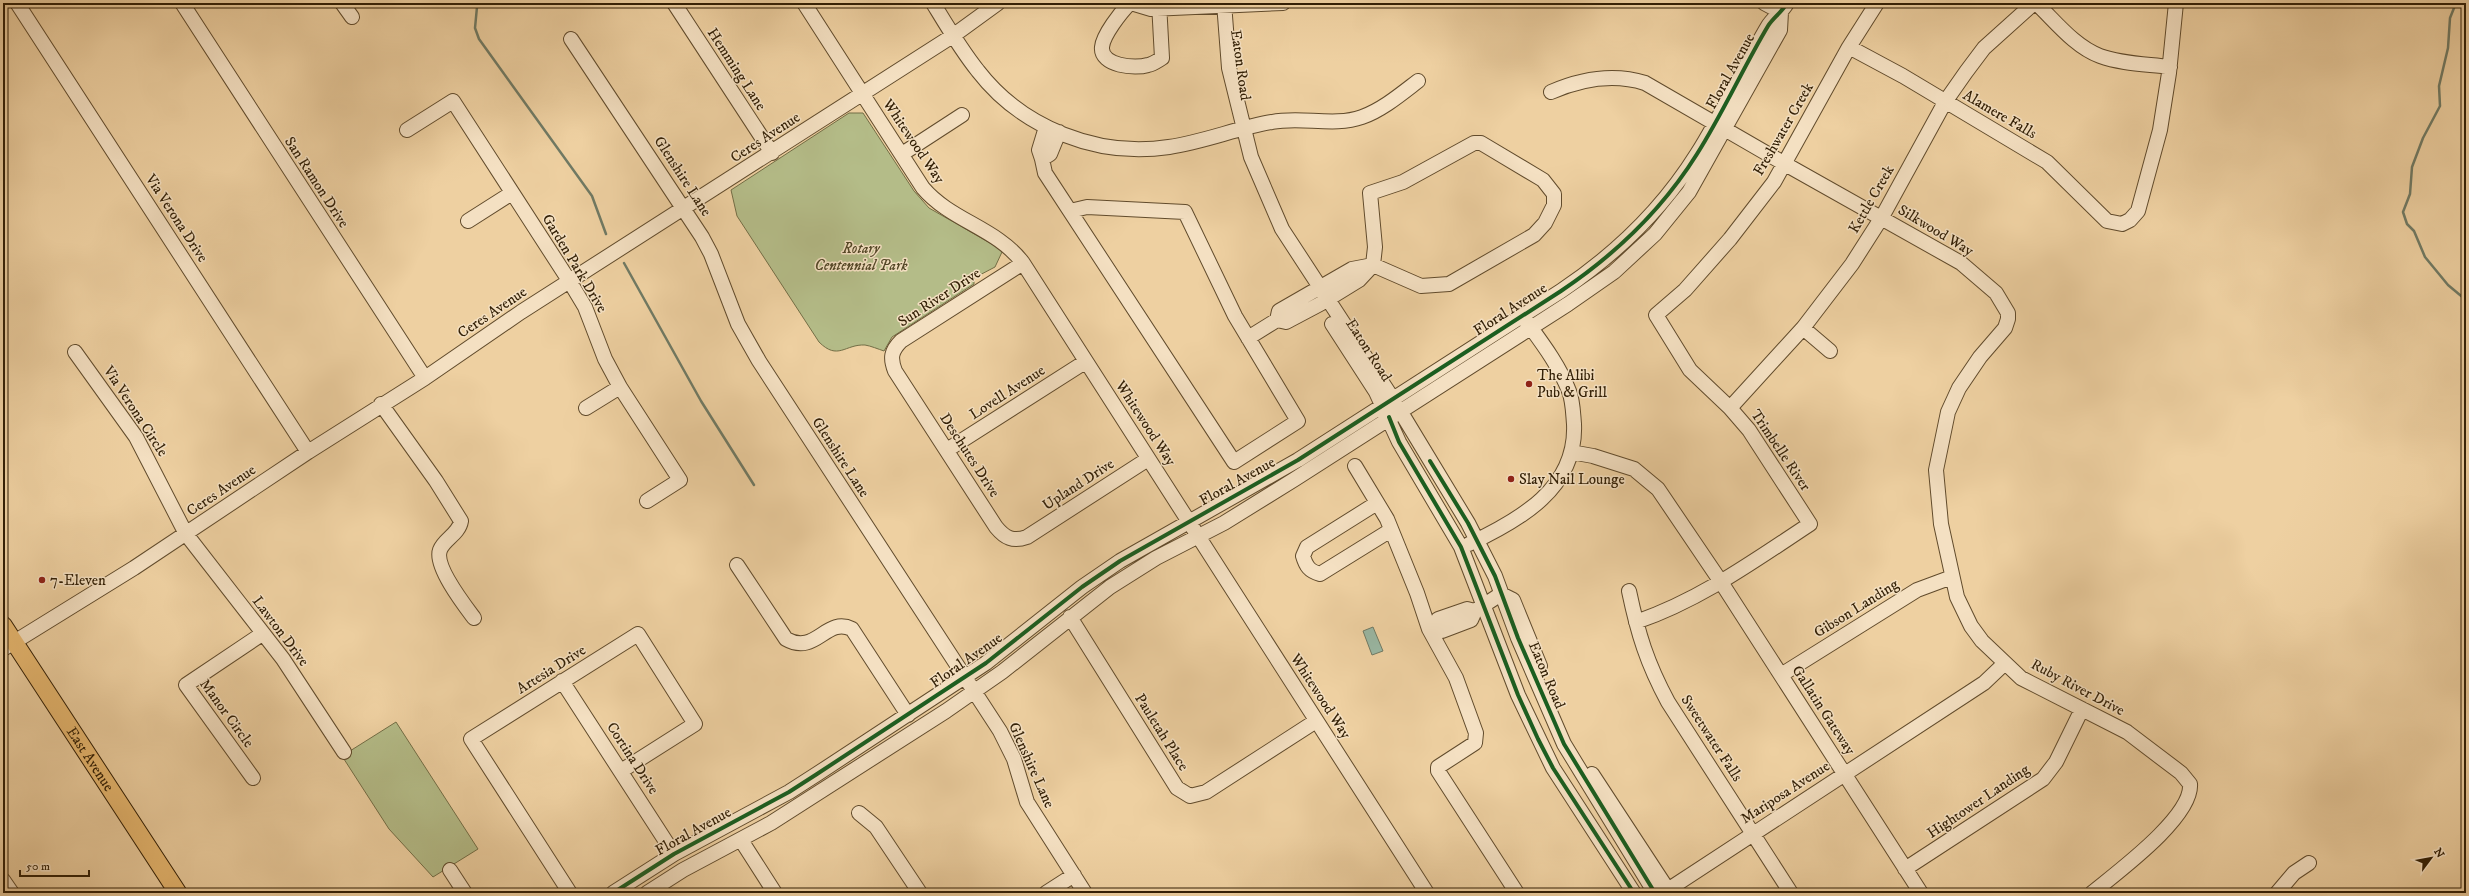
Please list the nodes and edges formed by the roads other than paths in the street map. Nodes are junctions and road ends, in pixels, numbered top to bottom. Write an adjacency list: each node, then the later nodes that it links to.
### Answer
1 (17, 3): 60 (street, Via Verona Drive)
2 (182, 3): 53 (street, San Ramon Drive)
3 (342, 3): 17 (street)
4 (674, 3): 31 (street, Hemming Lane)
5 (804, 3): 24 (street, Whitewood Way)
6 (933, 3): 18 (street)
7 (998, 3): 18 (street, Ceres Avenue)
8 (1130, 3): 15 (street); 15 (street)
9 (1284, 3): 14 (street)
10 (1764, 3): 16 (street)
11 (1877, 3): 20 (street, Freshwater Creek)
12 (2035, 3): 21 (street); 25 (street, Kettle Creek)
13 (2176, 3): 21 (street)
14 (1221, 5): 15 (street); 28 (street, Eaton Road)
15 (1160, 6)
16 (1784, 8): 27 (street, Floral Avenue)
17 (352, 17)
18 (954, 35): 24 (street, Ceres Avenue); 30 (street)
19 (571, 39): 35 (street, Glenshire Lane)
20 (1849, 47): 25 (street, Alamere Falls); 33 (street, Freshwater Creek)
21 (2170, 67): 25 (street, Alamere Falls)
22 (1418, 81): 28 (street)
23 (1551, 92): 27 (street)
24 (863, 94): 31 (street, Ceres Avenue); 32 (street, Whitewood Way)
25 (1946, 102): 37 (street, Kettle Creek)
26 (962, 115): 32 (street)
27 (1720, 126): 33 (street, Silkwood Way); 43 (street, Floral Avenue); 46 (street, Floral Avenue)
28 (1240, 129): 30 (street); 42 (street, Eaton Road)
29 (407, 130): 34 (street, Garden Park Drive)
30 (1053, 130): 36 (street)
31 (772, 153): 35 (street, Ceres Avenue)
32 (902, 154): 39 (street, Whitewood Way)
33 (1785, 164): 37 (street, Silkwood Way); 44 (street, Freshwater Creek)
34 (512, 193): 38 (street); 41 (street, Garden Park Drive)
35 (685, 209): 41 (street, Ceres Avenue); 88 (street, Glenshire Lane)
36 (1070, 210): 48 (street); 48 (street)
37 (1882, 217): 45 (street, Silkwood Way); 47 (street, Kettle Creek)
38 (468, 221)
39 (1023, 263): 51 (street, Whitewood Way); 52 (street, Sun River Drive)
40 (1373, 265): 40 (street); 42 (street)
41 (570, 282): 53 (street, Ceres Avenue); 54 (street, Garden Park Drive)
42 (1319, 296): 48 (street); 57 (street, Eaton Road)
43 (1522, 315): 46 (street); 57 (street, Floral Avenue)
44 (1656, 315): 58 (street, Trimbelle River)
45 (2008, 320): 74 (street, Ruby River Drive)
46 (1531, 328): 57 (street, Floral Avenue); 61 (street)
47 (1803, 328): 49 (street); 58 (street, Kettle Creek)
48 (1248, 338)
49 (1830, 351)
50 (75, 352): 68 (street, Via Verona Circle)
51 (1085, 362): 59 (street, Lovell Avenue); 62 (street, Whitewood Way)
52 (895, 371): 59 (street, Deschutes Drive)
53 (425, 378): 55 (street, Ceres Avenue)
54 (620, 387): 56 (street); 64 (street, Garden Park Drive)
55 (380, 404): 60 (street, Ceres Avenue); 80 (street)
56 (586, 408)
57 (1391, 408): 66 (street, Floral Avenue); 69 (street, Floral Avenue); 71 (street, Eaton Road); 72 (street, Eaton Road)
58 (1730, 408): 75 (street, Trimbelle River)
59 (947, 450): 70 (street, Deschutes Drive)
60 (308, 452): 68 (street, Ceres Avenue)
61 (1571, 452): 71 (street); 75 (street, Gallatin Gateway)
62 (1148, 459): 66 (street, Whitewood Way); 70 (street, Upland Drive)
63 (1355, 466): 65 (street)
64 (647, 501)
65 (1377, 503): 67 (street); 67 (street)
66 (1190, 521): 69 (street, Whitewood Way); 88 (street, Floral Avenue)
67 (1392, 530): 83 (street)
68 (186, 534): 84 (street, Lawton Drive); 85 (street, Ceres Avenue)
69 (1199, 536): 79 (street, Floral Avenue); 93 (street, Whitewood Way)
70 (1027, 537)
71 (1477, 540): 72 (street); 77 (street, Eaton Road)
72 (1461, 547): 78 (street, Eaton Road)
73 (737, 565): 92 (street)
74 (1952, 577): 86 (street, Ruby River Drive); 87 (street, Gibson Landing)
75 (1721, 582): 81 (street); 87 (street, Gallatin Gateway)
76 (1629, 591): 81 (street, Sweetwater Falls)
77 (1502, 594): 78 (street); 108 (street, Eaton Road)
78 (1479, 609): 83 (street); 121 (street, Eaton Road)
79 (1070, 617): 90 (street, Floral Avenue); 93 (street, Pauletah Place)
80 (474, 618)
81 (1636, 622): 99 (street, Sweetwater Falls)
82 (3, 625): 85 (main road, East Avenue)
83 (1432, 628): 120 (street)
84 (262, 634): 94 (street, Lawton Drive); 97 (street, Manor Circle)
85 (8, 646): 110 (main road, East Avenue)
86 (2004, 664): 91 (street, Ruby River Drive); 96 (street, Mariposa Avenue)
87 (1781, 675): 96 (street, Gallatin Gateway)
88 (964, 678): 90 (street, Glenshire Lane); 92 (street, Floral Avenue)
89 (562, 681): 95 (street, Cortina Drive); 95 (street, Artesia Drive); 112 (street, Artesia Drive)
90 (973, 692): 100 (street, Floral Avenue); 105 (street, Glenshire Lane)
91 (2082, 709): 103 (street, Hightower Landing); 124 (street, Ruby River Drive)
92 (908, 715): 101 (street, Floral Avenue)
93 (1316, 721): 119 (street, Whitewood Way)
94 (344, 752)
95 (621, 771): 101 (street, Cortina Drive)
96 (1845, 774): 99 (street, Mariposa Avenue); 103 (street, Gallatin Gateway)
97 (253, 778)
98 (859, 814): 116 (street)
99 (1753, 833): 108 (street, Mariposa Avenue); 122 (street, Sweetwater Falls)
100 (741, 840): 107 (street, Floral Avenue); 115 (street)
101 (674, 854): 113 (street, Floral Avenue)
102 (2309, 863): 125 (street)
103 (1905, 869): 123 (street, Gallatin Gateway)
104 (450, 870): 111 (street)
105 (1074, 875): 117 (street); 118 (street, Glenshire Lane)
106 (3, 880): 109 (street)
107 (663, 889): 114 (street, Floral Avenue)
108 (1664, 892)
109 (12, 893)
110 (178, 893)
111 (465, 893)
112 (570, 893)
113 (613, 893)
114 (647, 893)
115 (775, 893)
116 (920, 893)
117 (1046, 893)
118 (1085, 893)
119 (1427, 893)
120 (1517, 893)
121 (1634, 893)
122 (1791, 893)
123 (1921, 893)
124 (2092, 893)
125 (2277, 893)

